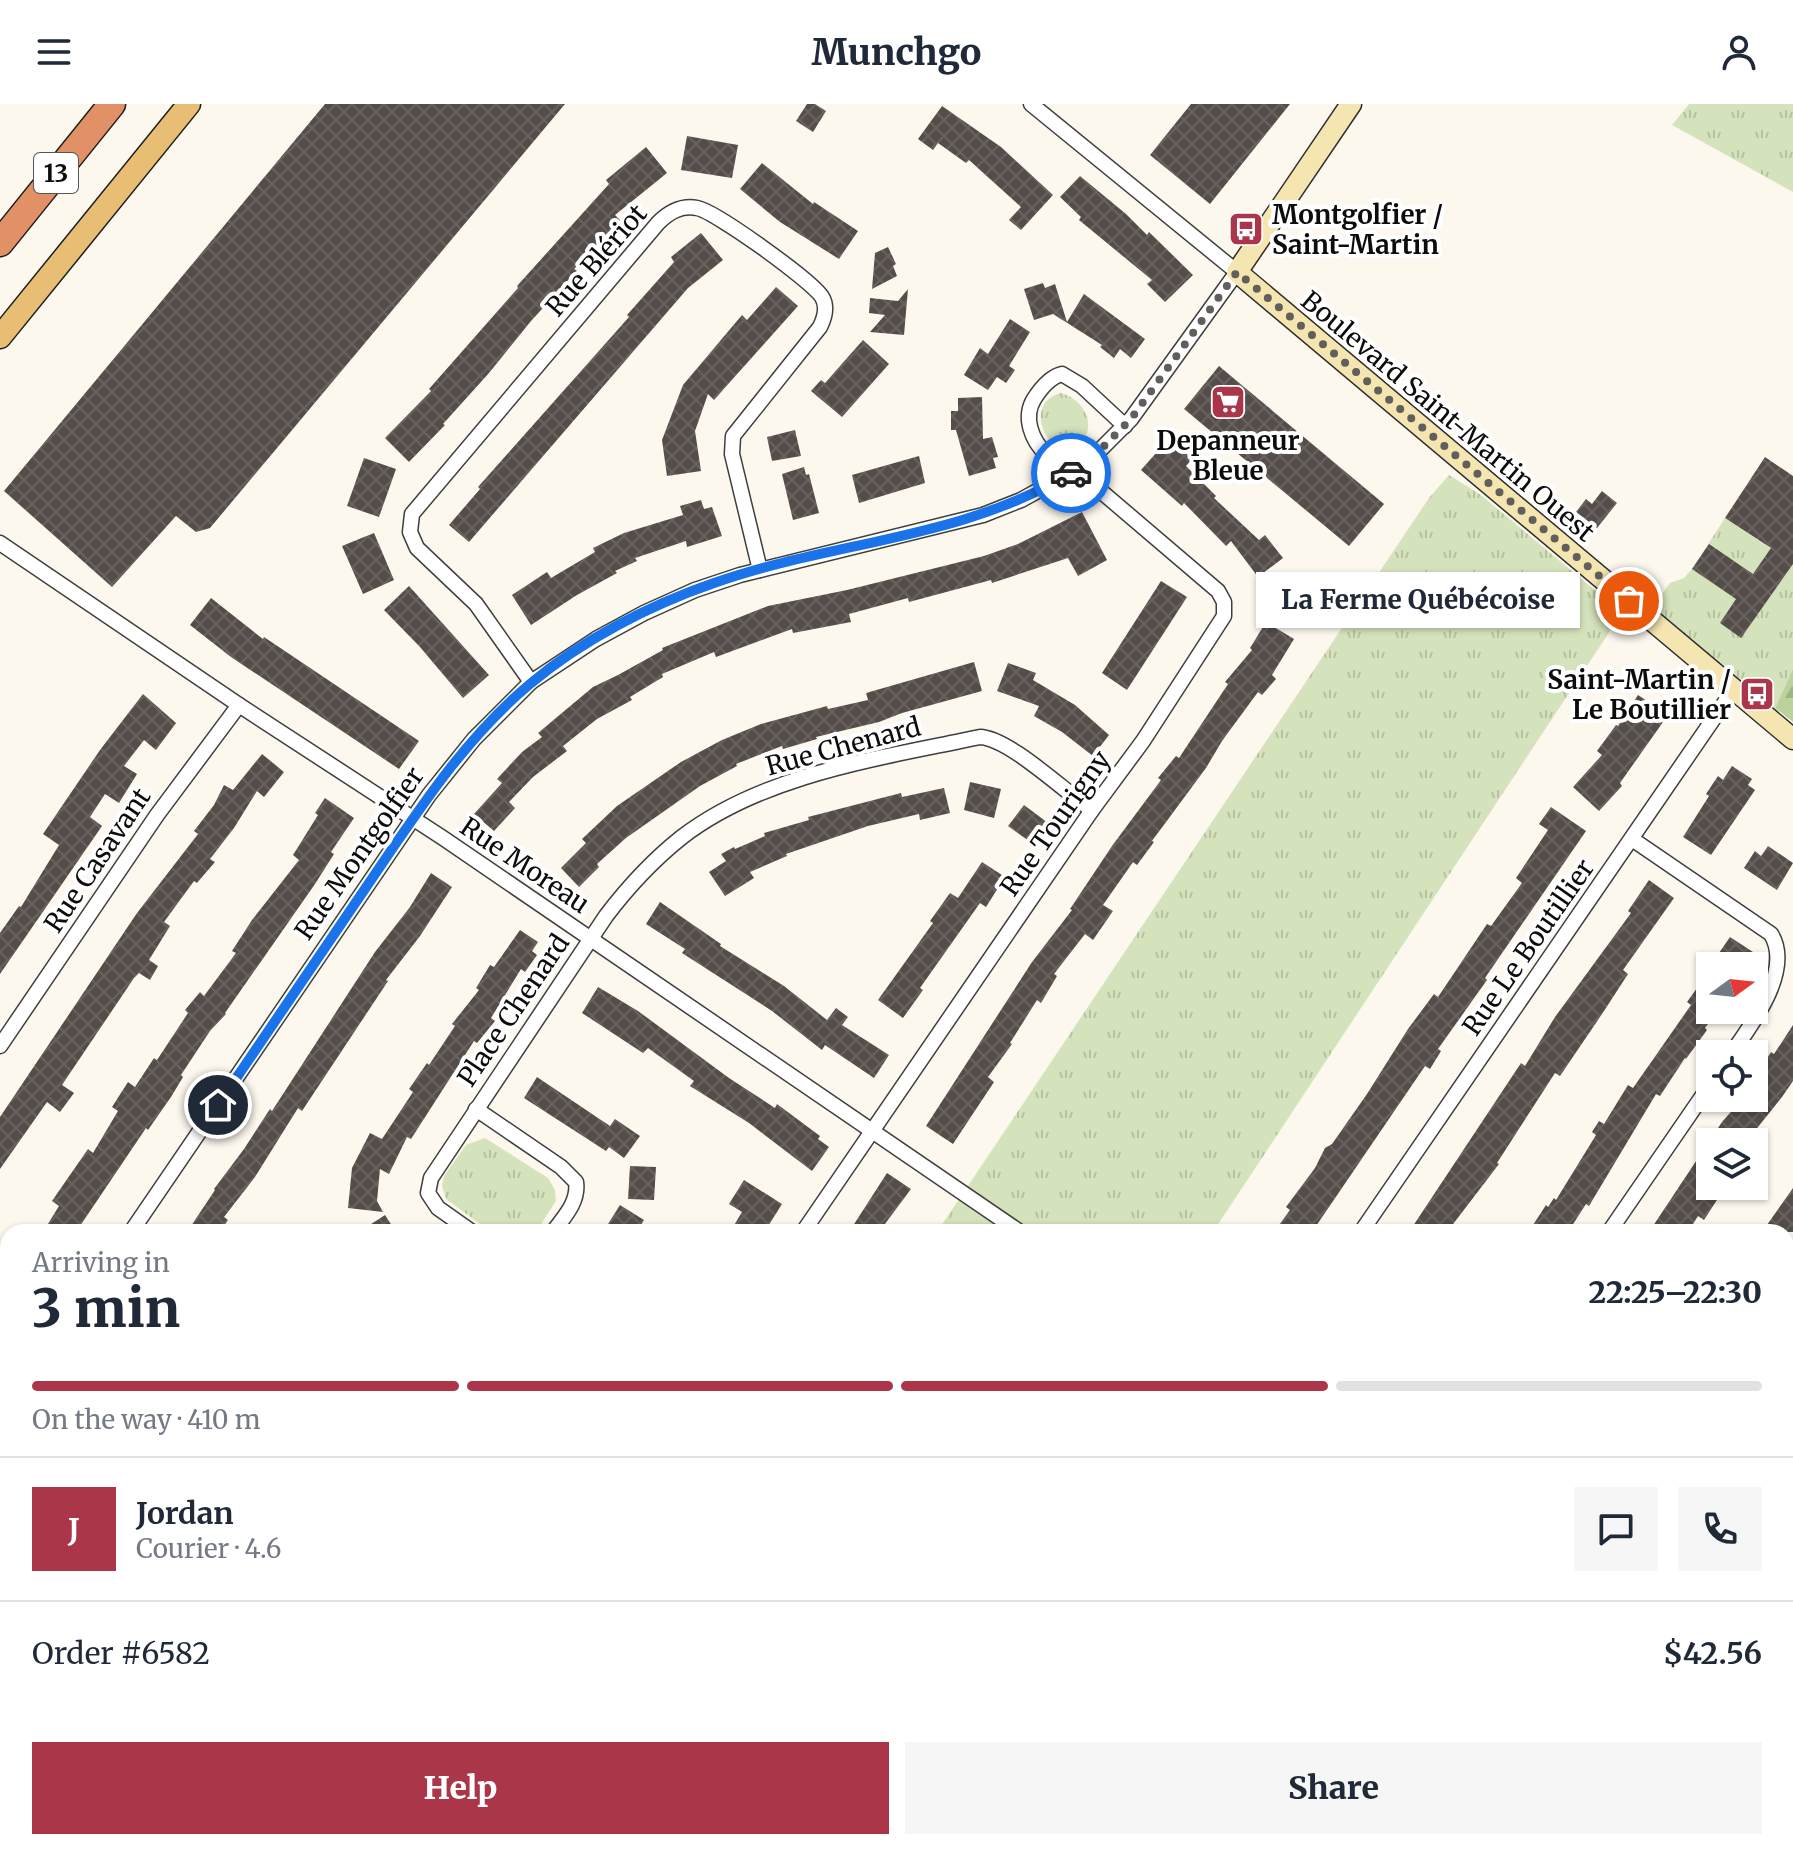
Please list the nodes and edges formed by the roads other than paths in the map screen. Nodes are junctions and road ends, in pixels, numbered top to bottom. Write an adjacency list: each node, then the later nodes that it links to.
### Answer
1 (112, 104): 5 (highway, 13)
2 (189, 104): 7 (main road)
3 (1031, 104): 6 (street, Boulevard Saint-Martin Ouest)
4 (1351, 104): 6 (main road, Rue Montgolfier)
5 (0, 243)
6 (1237, 272): 8 (street, Rue Montgolfier); 13 (main road, Boulevard Saint-Martin Ouest)
7 (0, 337)
8 (1125, 426): 9 (street, Rue Montgolfier); 9 (street)
9 (1076, 469): 11 (street, Rue Montgolfier); 16 (street, Rue Tourigny)
10 (0, 543): 14 (street, Rue Moreau)
11 (760, 570): 12 (street, Rue Montgolfier); 12 (street, Rue Blériot)
12 (531, 682): 17 (street, Rue Montgolfier)
13 (1734, 689): 15 (main road, Boulevard Saint-Martin Ouest); 18 (street, Rue Le Boutillier)
14 (239, 705): 17 (street, Rue Moreau); 21 (street, Rue Casavant)
15 (1793, 739)
16 (1092, 810): 19 (street, Rue Chenard); 24 (street, Rue Tourigny)
17 (413, 819): 19 (street, Rue Moreau); 25 (street, Rue Montgolfier)
18 (1632, 839): 20 (street); 30 (street, Rue Le Boutillier)
19 (590, 938): 23 (street, Place Chenard); 24 (street, Rue Moreau)
20 (1740, 1040)
21 (0, 1046)
22 (1696, 1105): 31 (street)
23 (476, 1109): 26 (street, Place Chenard); 27 (street, Place Chenard)
24 (871, 1132): 28 (street, Rue Tourigny); 29 (street, Rue Moreau)
25 (136, 1224)
26 (461, 1224)
27 (559, 1224)
28 (808, 1224)
29 (1008, 1224)
30 (1367, 1224)
31 (1614, 1224)

